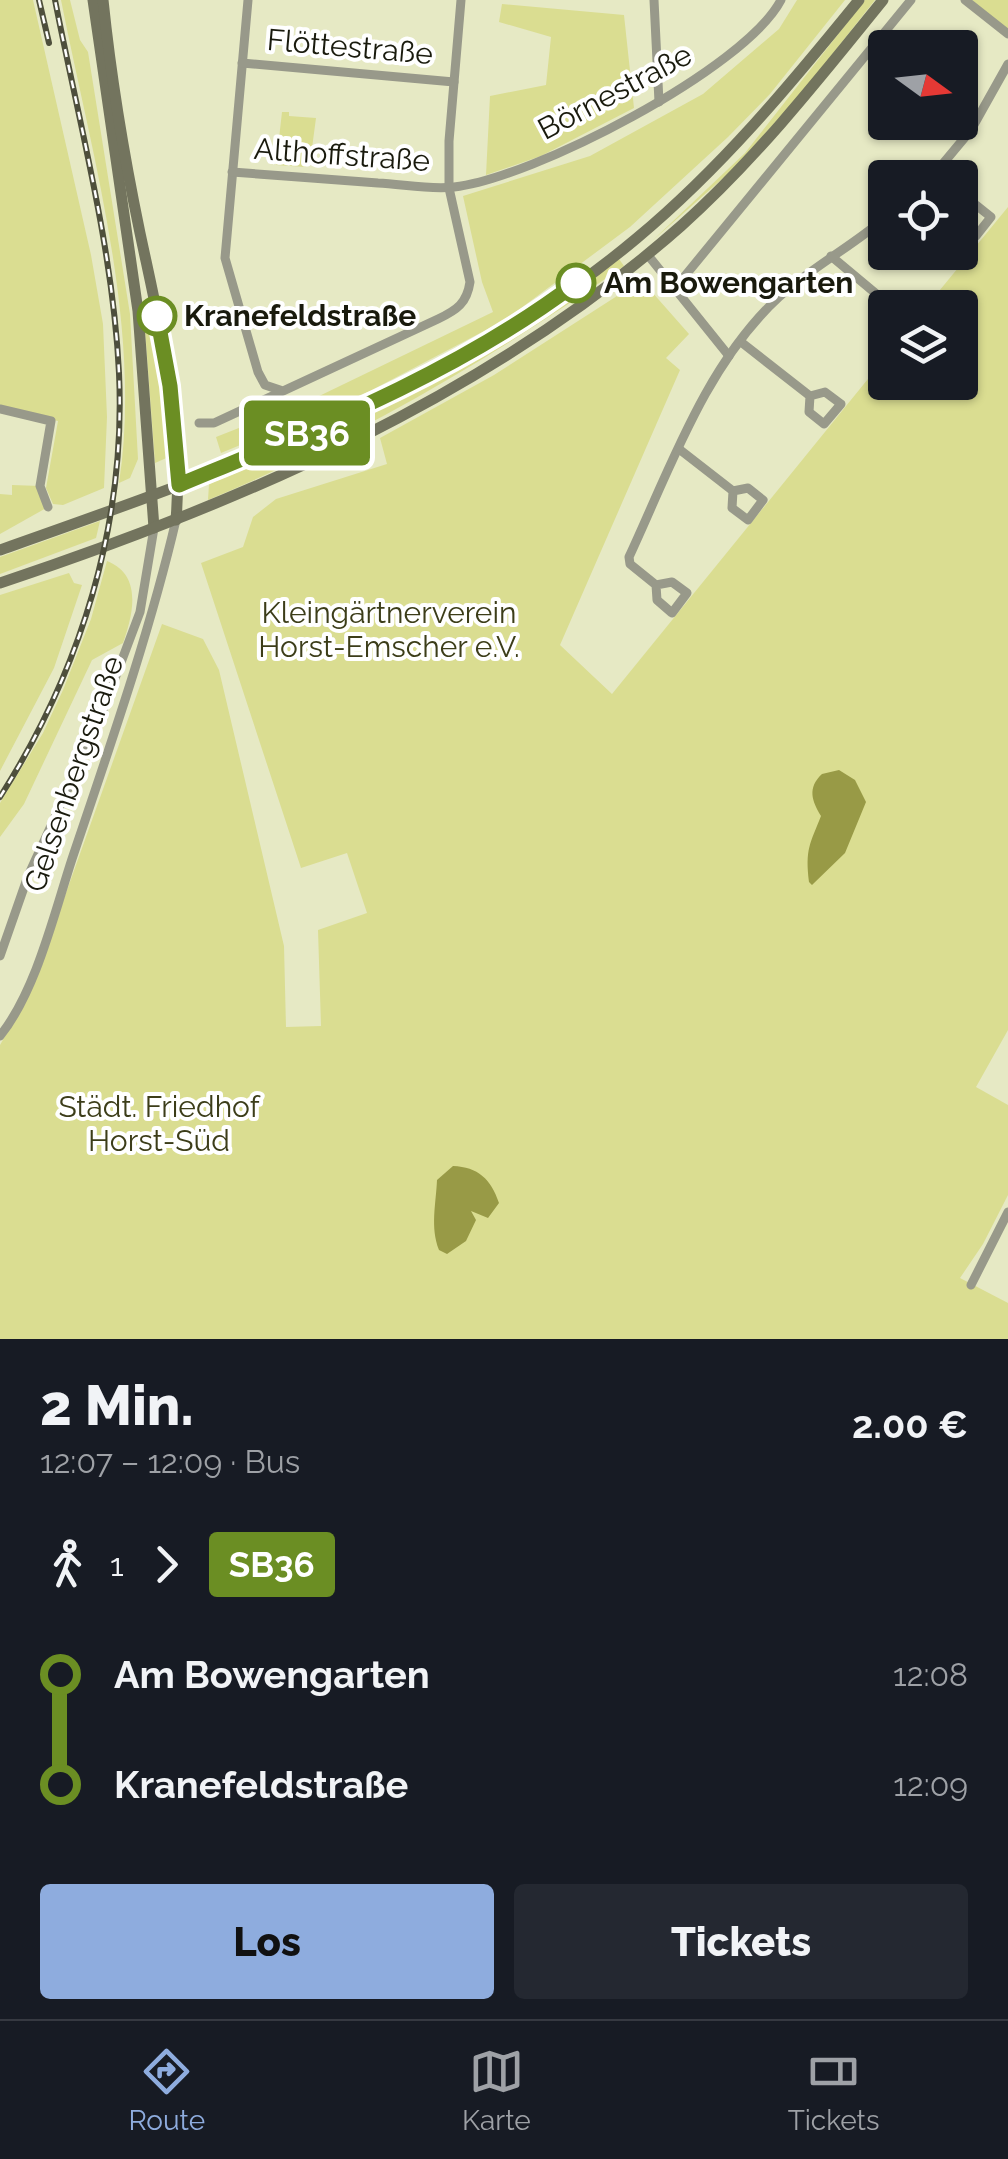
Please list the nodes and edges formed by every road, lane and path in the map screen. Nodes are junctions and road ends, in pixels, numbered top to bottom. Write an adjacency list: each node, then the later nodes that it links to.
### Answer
1 (93, 0): 34 (main road)
2 (103, 0): 32 (main road)
3 (248, 0): 12 (street)
4 (461, 0): 14 (street)
5 (654, 0): 15 (street)
6 (781, 0): 15 (street, Börnestraße)
7 (859, 0): 20 (main road)
8 (883, 0): 21 (main road)
9 (911, 0): 23 (street)
10 (965, 0): 11 (street)
11 (1008, 34)
12 (242, 63): 14 (street, Flöttestraße); 17 (street)
13 (1008, 64): 16 (street)
14 (454, 82): 18 (street)
15 (659, 102): 18 (street, Börnestraße)
16 (946, 160)
17 (232, 172): 18 (street, Althoffstraße); 27 (street)
18 (449, 188): 27 (street)
19 (868, 230): 22 (street)
20 (636, 240): 21 (main road); 32 (main road)
21 (647, 254): 23 (street); 36 (main road)
22 (831, 256): 24 (street); 25 (street)
23 (675, 288): 26 (street)
24 (869, 290)
25 (741, 342): 26 (street); 28 (street)
26 (729, 356): 31 (street)
27 (280, 390): 30 (street)
28 (810, 396)
29 (0, 409): 35 (street)
30 (199, 423)
31 (679, 449): 33 (street); 40 (street)
32 (179, 485): 34 (main road); 36 (main road)
33 (733, 492)
34 (152, 496): 37 (main road); 38 (main road)
35 (48, 507)
36 (176, 520): 37 (main road); 42 (street, Gelsenbergstraße)
37 (154, 528): 39 (main road); 41 (street, Gelsenbergstraße)
38 (0, 550)
39 (0, 582)
40 (656, 585)
41 (0, 956)
42 (0, 1036)
43 (1008, 1212): 44 (street)
44 (971, 1285)

